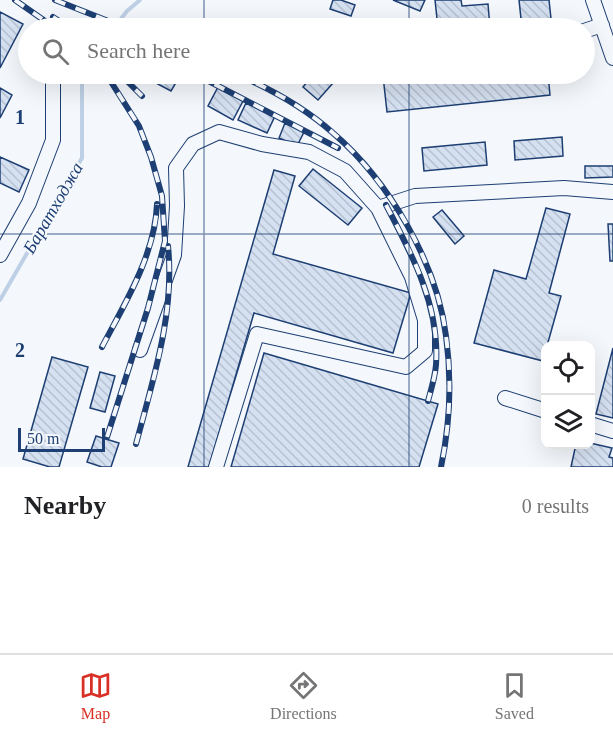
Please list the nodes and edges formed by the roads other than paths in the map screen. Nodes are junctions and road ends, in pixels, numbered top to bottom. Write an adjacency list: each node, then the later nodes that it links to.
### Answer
1 (593, 0): 2 (street)
2 (602, 25): 3 (street); 4 (street)
3 (595, 27)
4 (613, 58)
5 (53, 84): 8 (street)
6 (613, 192): 7 (street)
7 (378, 208): 9 (street); 14 (street)
8 (0, 255)
9 (141, 350)
10 (505, 398): 11 (street)
11 (541, 409)
12 (595, 425): 13 (street)
13 (613, 431)
14 (216, 467)

